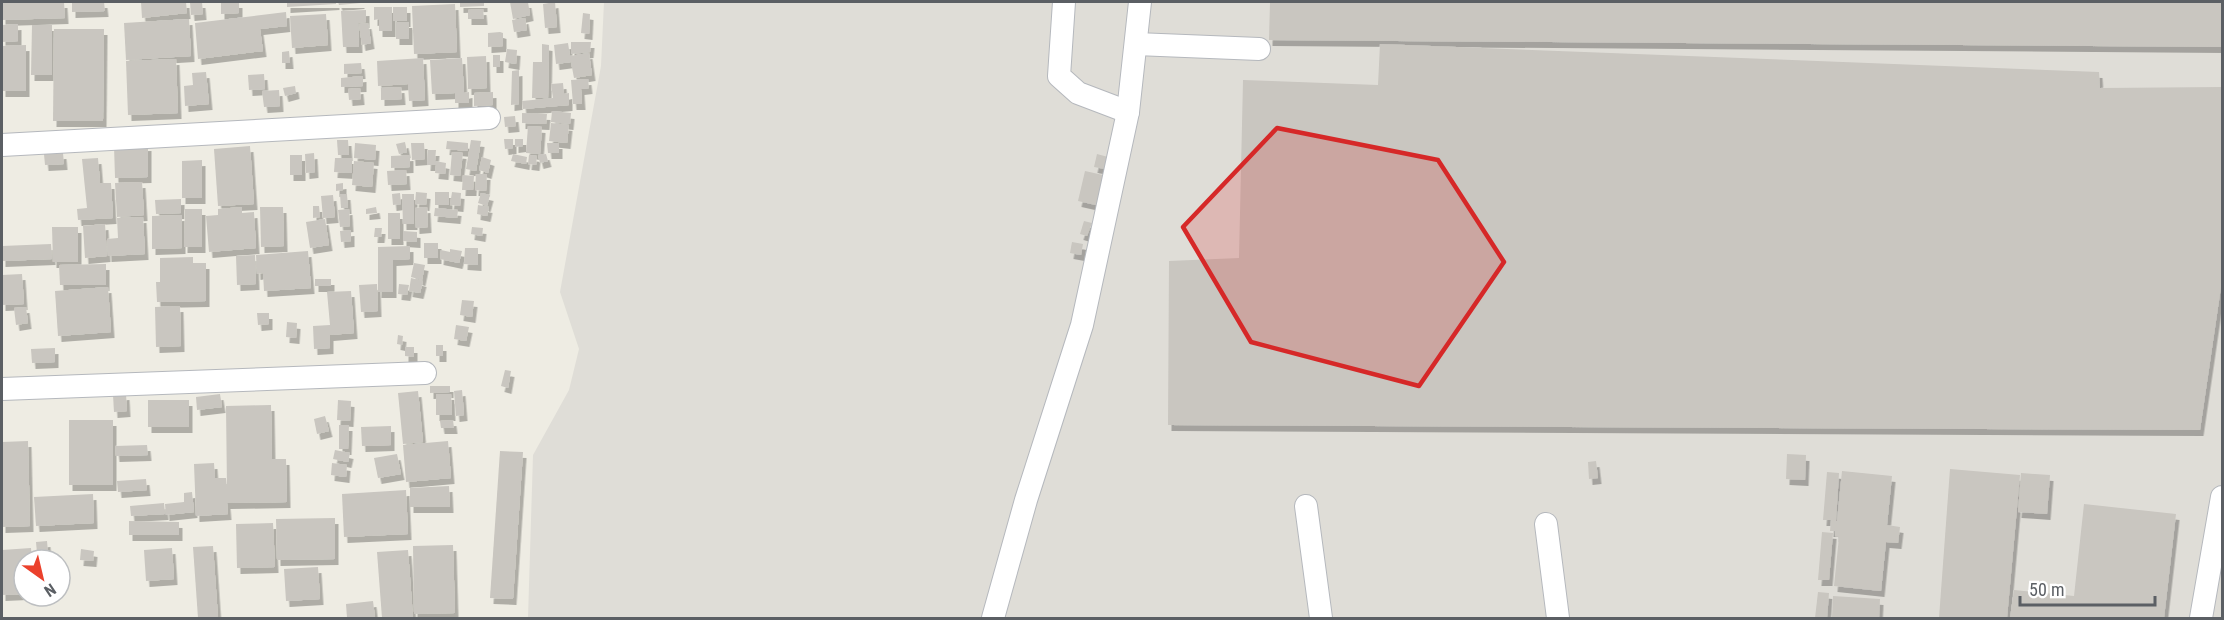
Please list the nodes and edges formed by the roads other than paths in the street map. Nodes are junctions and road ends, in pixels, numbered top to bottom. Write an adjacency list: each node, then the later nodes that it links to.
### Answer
1 (1064, 2): 5 (street)
2 (1140, 2): 3 (street)
3 (1136, 44): 4 (street); 5 (street)
4 (1259, 49)
5 (1128, 112): 13 (street)
6 (489, 118): 7 (street)
7 (2, 145)
8 (425, 373): 9 (street)
9 (2, 389)
10 (2223, 498): 16 (street)
11 (1306, 506): 14 (street)
12 (1546, 524): 15 (street)
13 (993, 618)
14 (1321, 618)
15 (1558, 618)
16 (2201, 618)

